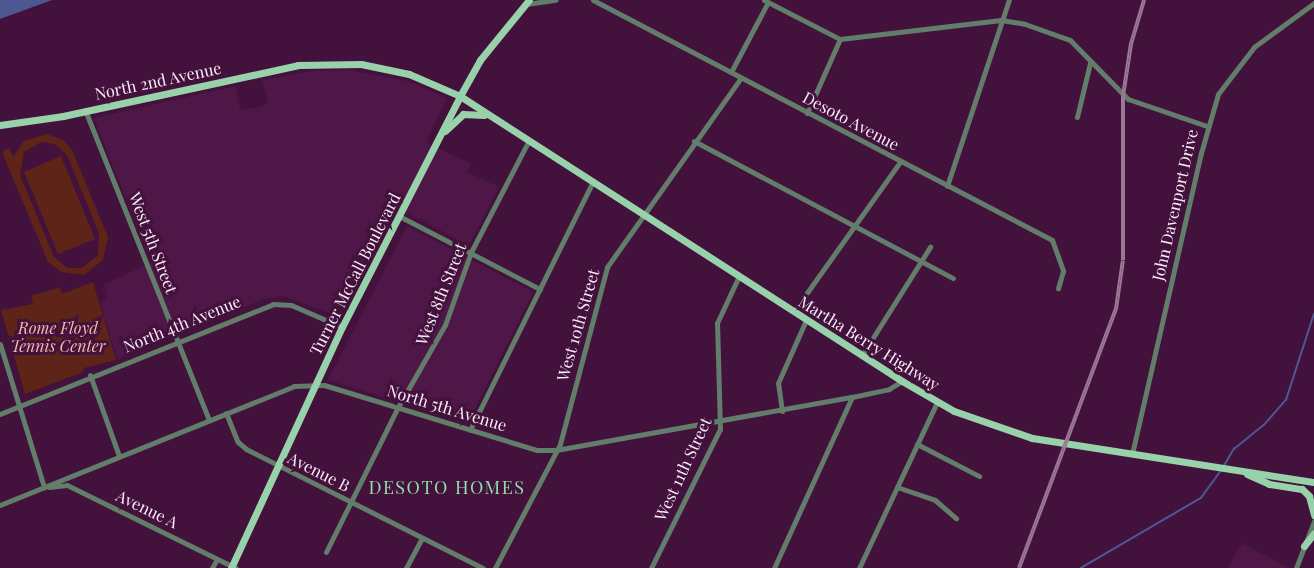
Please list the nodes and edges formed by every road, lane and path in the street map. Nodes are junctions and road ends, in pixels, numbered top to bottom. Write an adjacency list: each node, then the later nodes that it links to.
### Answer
1 (556, 0): 5 (street)
2 (593, 0): 10 (street, Desoto Avenue)
3 (1009, 0): 7 (street)
4 (766, 1): 8 (street); 10 (street)
5 (527, 2): 12 (main road, Turner McCall Boulevard)
6 (1314, 3): 18 (street, John Davenport Drive)
7 (1001, 20): 8 (street); 9 (street); 24 (street)
8 (840, 39): 14 (street)
9 (1090, 63): 15 (street); 18 (street)
10 (731, 72): 11 (street, Desoto Avenue)
11 (741, 78): 14 (street, Desoto Avenue); 21 (street, West 10th Street)
12 (460, 96): 13 (main road, North 2nd Avenue); 16 (main road, Martha Berry Highway); 19 (main road, Turner McCall Boulevard)
13 (85, 110): 17 (main road, North 2nd Avenue); 38 (street, West 5th Street)
14 (807, 113): 22 (street, Desoto Avenue)
15 (1077, 117)
16 (495, 119): 19 (main road); 20 (main road, Martha Berry Highway)
17 (0, 125)
18 (1207, 126): 56 (street, John Davenport Drive)
19 (440, 137): 26 (main road, Turner McCall Boulevard)
20 (529, 140): 23 (main road, Martha Berry Highway); 29 (street, West 8th Street)
21 (694, 141): 25 (street, West 10th Street); 27 (street)
22 (900, 162): 24 (street, Desoto Avenue); 27 (street)
23 (593, 181): 25 (main road, Martha Berry Highway); 34 (street)
24 (947, 186): 33 (street, Desoto Avenue)
25 (643, 214): 31 (main road, Martha Berry Highway); 55 (street, West 10th Street)
26 (399, 216): 29 (street); 37 (main road, Turner McCall Boulevard)
27 (852, 225): 30 (street); 35 (street)
28 (930, 247): 30 (street)
29 (471, 252): 34 (street); 47 (street, West 8th Street)
30 (922, 262): 32 (street); 40 (street)
31 (739, 276): 35 (main road, Martha Berry Highway); 52 (street, West 11th Street)
32 (953, 278)
33 (1058, 288)
34 (540, 289): 53 (street)
35 (794, 311): 36 (main road, Martha Berry Highway)
36 (806, 320): 40 (main road, Martha Berry Highway); 48 (street)
37 (342, 327): 38 (street, North 4th Avenue); 43 (main road, Turner McCall Boulevard)
38 (177, 341): 41 (street, North 4th Avenue); 51 (street, West 5th Street)
39 (0, 345): 46 (street)
40 (862, 356): 42 (main road, Martha Berry Highway)
41 (90, 375): 46 (street, North 4th Avenue); 57 (street)
42 (902, 381): 44 (street, North 5th Avenue); 45 (main road, Martha Berry Highway)
43 (313, 385): 47 (street, North 5th Avenue); 49 (street, North 5th Avenue); 58 (main road, Turner McCall Boulevard)
44 (852, 397): 48 (street, North 5th Avenue); 80 (street)
45 (937, 402): 54 (street); 56 (main road, Martha Berry Highway)
46 (18, 406): 50 (street, North 4th Avenue); 62 (street)
47 (398, 407): 53 (street, North 5th Avenue); 64 (street, West 8th Street)
48 (782, 411): 52 (street, North 5th Avenue)
49 (226, 413): 51 (street, North 5th Avenue); 58 (street, Avenue B)
50 (0, 414)
51 (209, 420): 57 (street, North 5th Avenue)
52 (721, 422): 55 (street, North 5th Avenue); 79 (street, West 11th Street)
53 (470, 430): 55 (street, North 5th Avenue)
54 (917, 444): 60 (street); 63 (street)
55 (556, 450): 78 (street, West 10th Street)
56 (1132, 454): 59 (main road, Martha Berry Highway)
57 (119, 456): 62 (street, North 5th Avenue)
58 (277, 465): 64 (street, Avenue B); 74 (main road, Turner McCall Boulevard)
59 (1256, 475): 61 (main road); 66 (main road)
60 (979, 476)
61 (1314, 482)
62 (44, 487): 65 (street, North 5th Avenue); 73 (street, Avenue A)
63 (897, 488): 67 (street); 81 (street)
64 (351, 503): 70 (street, Avenue B); 72 (street, West 8th Street)
65 (0, 505)
66 (1314, 515)
67 (956, 518)
68 (1314, 521): 71 (street)
69 (1314, 533): 71 (main road)
70 (422, 538): 76 (street); 77 (street, Avenue B)
71 (1304, 546): 82 (street)
72 (326, 552)
73 (217, 559): 74 (street, Avenue A); 75 (street)
74 (233, 567)
75 (212, 568)
76 (406, 568)
77 (483, 568)
78 (495, 568)
79 (651, 568)
80 (774, 568)
81 (859, 568)
82 (1296, 568)

